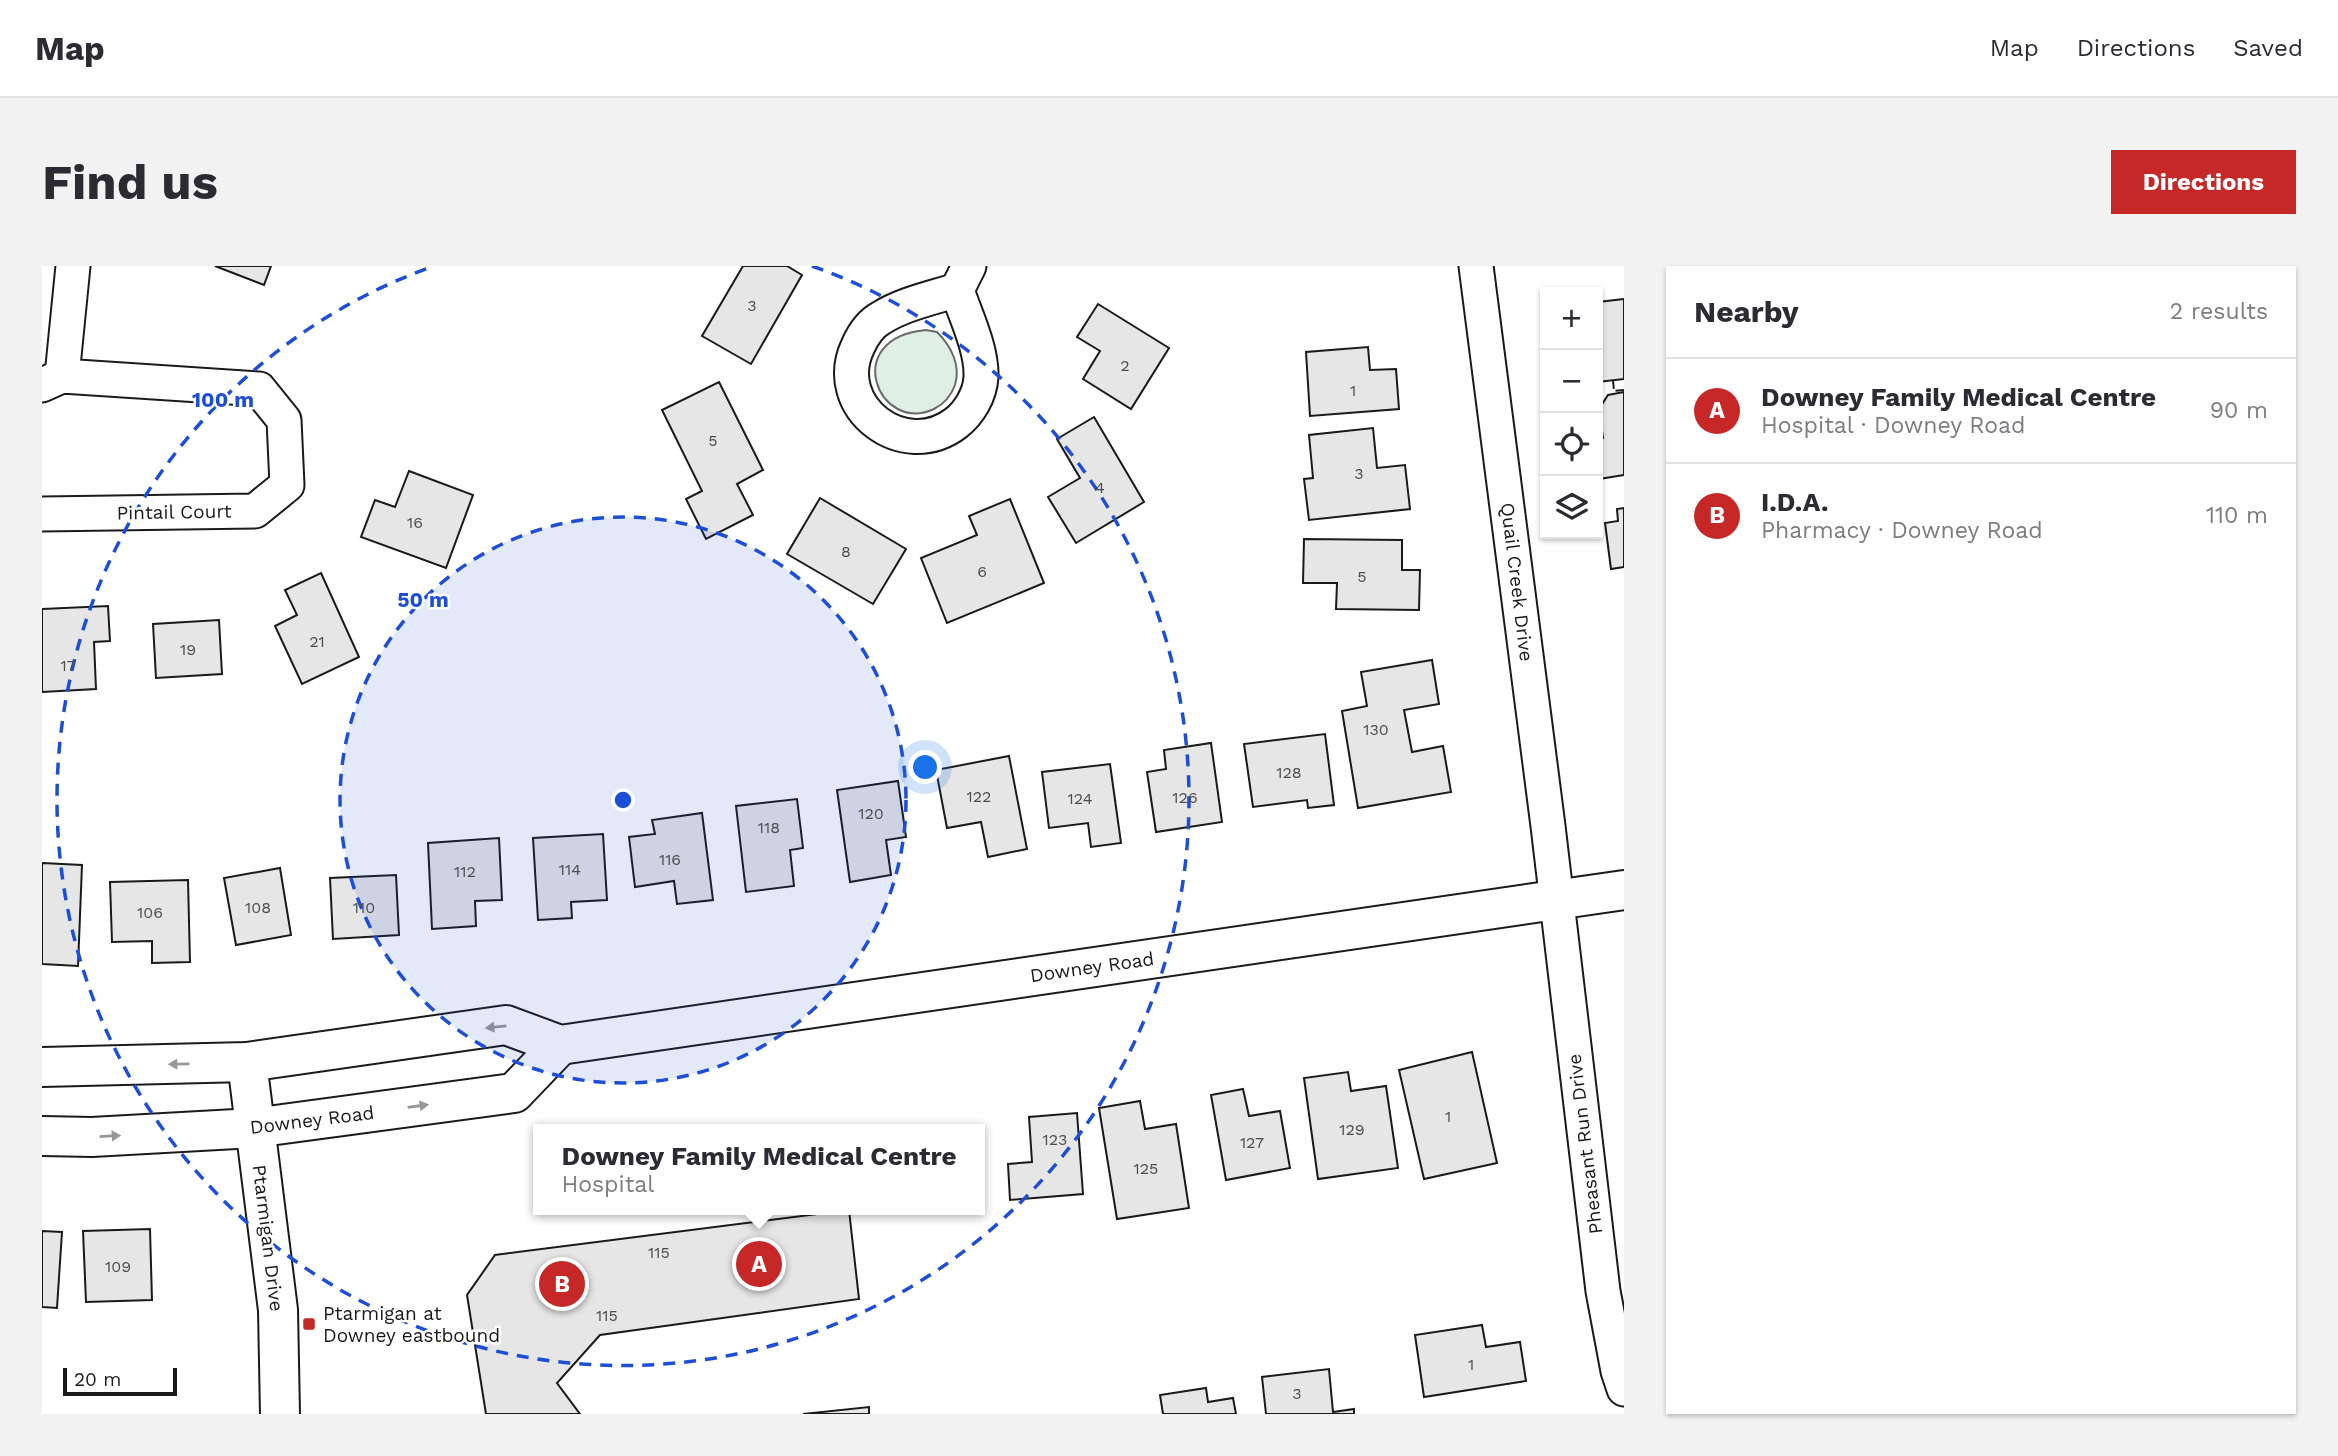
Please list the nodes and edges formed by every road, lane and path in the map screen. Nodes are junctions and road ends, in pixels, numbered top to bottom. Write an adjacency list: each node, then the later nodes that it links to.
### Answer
1 (73, 266): 4 (street, Pintail Court)
2 (1476, 266): 7 (street, Quail Creek Drive)
3 (963, 278): 3 (street)
4 (52, 381): 5 (street, Pintail Court)
5 (42, 514)
6 (1624, 890): 7 (main road, Downey Road)
7 (1556, 898): 8 (main road, Downey Road); 13 (street, Pheasant Run Drive)
8 (560, 1045): 9 (main road, Downey Road, one-way to 9); 11 (main road, Downey Road, one-way to 8)
9 (247, 1062): 10 (main road, Downey Road, one-way to 10); 11 (main road, Ptarmigan Drive)
10 (42, 1067)
11 (254, 1128): 12 (main road, Downey Road, one-way to 11); 14 (main road, Ptarmigan Drive)
12 (42, 1136)
13 (1624, 1389)
14 (281, 1414)

